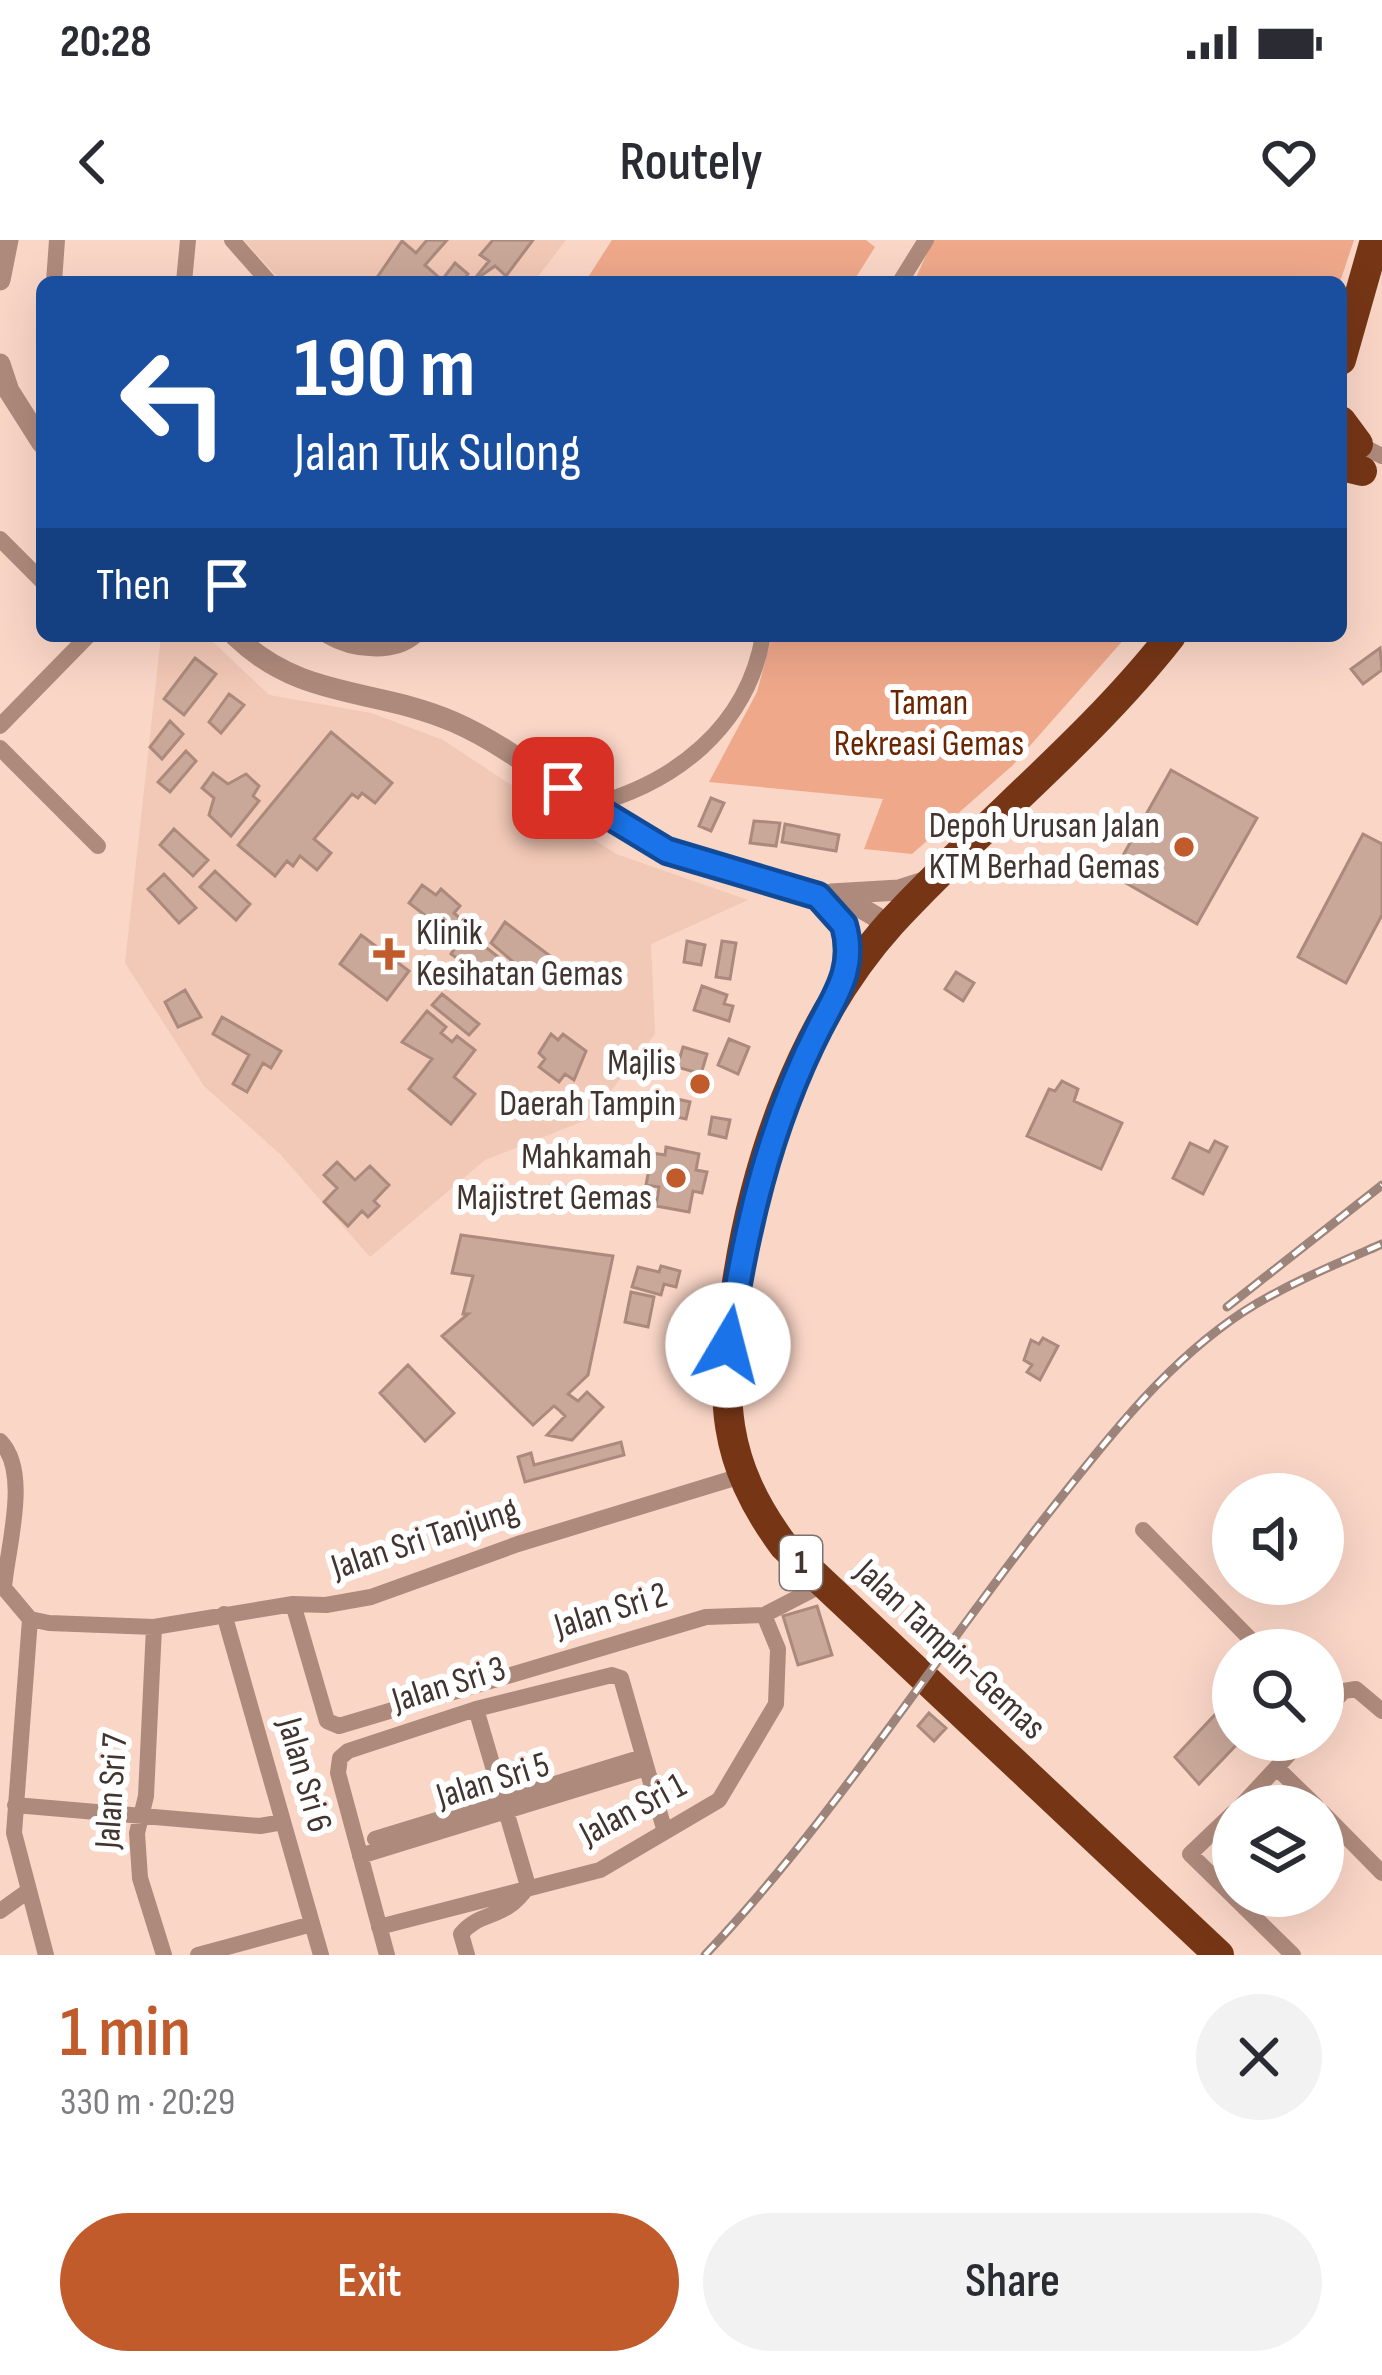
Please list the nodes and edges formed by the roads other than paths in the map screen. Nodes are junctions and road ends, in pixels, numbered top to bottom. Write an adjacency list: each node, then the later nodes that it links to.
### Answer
1 (8, 240): 11 (street)
2 (57, 240): 7 (street)
3 (188, 240): 8 (street)
4 (232, 240): 9 (street)
5 (926, 240): 10 (street)
6 (1375, 240): 12 (highway)
7 (54, 276)
8 (185, 276)
9 (264, 276)
10 (904, 276)
11 (0, 280)
12 (1347, 339)
13 (0, 364): 14 (street)
14 (36, 434)
15 (0, 539): 16 (street)
16 (36, 575)
17 (82, 642): 23 (street)
18 (243, 642): 25 (street)
19 (342, 642): 20 (street)
20 (403, 642)
21 (762, 642): 25 (street)
22 (1165, 642): 27 (highway, Jalan Tampin-Gemas / 1)
23 (0, 726)
24 (0, 748): 26 (street)
25 (588, 806): 28 (street)
26 (98, 846)
27 (939, 875): 28 (street); 29 (highway, Jalan Tampin-Gemas / 1)
28 (818, 896): 29 (street); 30 (street)
29 (890, 925): 30 (highway, Jalan Tampin-Gemas / 1)
30 (846, 981): 32 (highway, Jalan Tampin-Gemas / 1)
31 (0, 1441): 35 (street)
32 (741, 1476): 34 (highway, Jalan Tampin-Gemas / 1); 36 (street, Jalan Sri Tanjung)
33 (1143, 1530): 41 (street)
34 (822, 1585): 38 (street, Jalan Sri 2); 73 (highway, Jalan Tampin-Gemas / 1)
35 (2, 1589): 39 (street)
36 (293, 1604): 37 (street, Jalan Sri Tanjung); 38 (street, Jalan Sri 2)
37 (224, 1614): 40 (street, Jalan Sri Tanjung); 54 (street, Jalan Sri 6)
38 (764, 1615): 55 (street, Jalan Sri 1)
39 (30, 1619): 40 (street, Jalan Sri Tanjung); 45 (street)
40 (154, 1627): 53 (street, Jalan Sri 7)
41 (1240, 1629)
42 (1344, 1691): 44 (street)
43 (476, 1709): 47 (street, Jalan Sri 3); 52 (street); 58 (street, Jalan Sri 3)
44 (1382, 1711)
45 (8, 1759): 51 (street)
46 (1286, 1761): 48 (street)
47 (645, 1762): 52 (street, Jalan Sri 5); 55 (street, Jalan Sri 3)
48 (1279, 1770): 49 (street); 50 (street)
49 (1263, 1785)
50 (1294, 1785)
51 (15, 1805): 53 (street); 62 (street)
52 (504, 1805): 58 (street, Jalan Sri 5); 61 (street)
53 (140, 1816): 54 (street); 68 (street, Jalan Sri 7)
54 (283, 1822): 65 (street, Jalan Sri 6)
55 (665, 1832): 61 (street, Jalan Sri 1)
56 (1212, 1834): 60 (street)
57 (1344, 1834): 59 (street)
58 (358, 1850): 66 (street, Jalan Sri 3)
59 (1382, 1873)
60 (1212, 1875)
61 (528, 1886): 66 (street, Jalan Sri 1); 72 (street)
62 (28, 1891): 63 (street); 67 (street)
63 (0, 1911)
64 (1254, 1917): 74 (street)
65 (312, 1924): 69 (street); 70 (street, Jalan Sri 6)
66 (379, 1927): 71 (street, Jalan Sri 3)
67 (46, 1955)
68 (164, 1955)
69 (198, 1955)
70 (321, 1955)
71 (387, 1955)
72 (466, 1955)
73 (1219, 1955)
74 (1293, 1955)

